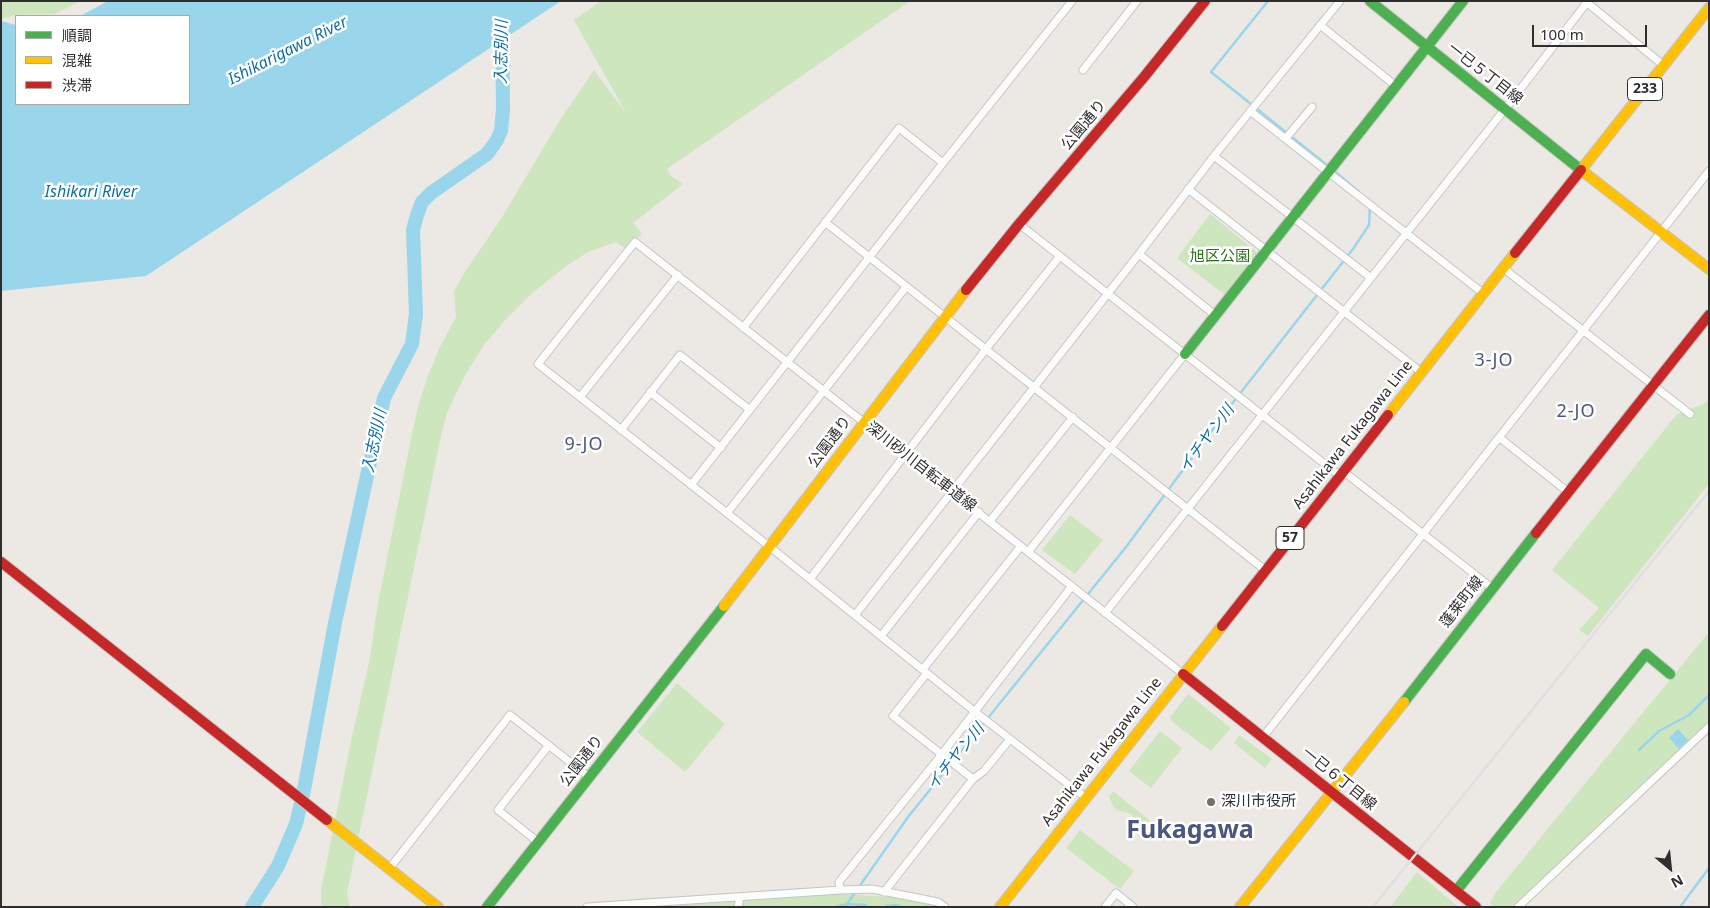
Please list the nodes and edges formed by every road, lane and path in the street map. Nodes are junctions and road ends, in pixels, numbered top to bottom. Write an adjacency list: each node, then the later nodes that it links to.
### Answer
1 (1072, 1): 19 (street)
2 (1137, 1): 12 (street)
3 (1205, 1): 26 (main road, 公園通り)
4 (1340, 1): 9 (street)
5 (1370, 1): 10 (main road, 一已５丁目線)
6 (1463, 1): 10 (main road)
7 (1587, 2): 11 (street); 15 (street)
8 (1709, 8): 11 (main road, 233)
9 (1320, 25): 13 (street); 16 (street)
10 (1427, 47): 13 (main road); 15 (main road, 一已５丁目線)
11 (1664, 65): 20 (main road, 233)
12 (1082, 70)
13 (1396, 86): 21 (main road)
14 (1312, 107): 17 (street)
15 (1505, 109): 20 (main road, 一已５丁目線); 27 (street)
16 (1250, 110): 17 (street); 18 (street)
17 (1286, 138): 21 (street)
18 (1214, 156): 23 (street); 24 (street)
19 (943, 163): 25 (street); 32 (street)
20 (1581, 170): 28 (main road, 一已５丁目線); 33 (main road, Asahikawa Fukagawa Line / 57)
21 (1329, 172): 24 (main road); 27 (street)
22 (1709, 172): 28 (street)
23 (1188, 189): 29 (street); 30 (street)
24 (1293, 217): 29 (main road); 36 (street)
25 (825, 222): 32 (street); 44 (street)
26 (1020, 224): 31 (street); 43 (main road, 公園通り)
27 (1407, 233): 36 (street); 39 (street)
28 (1662, 233): 34 (main road, 一已５丁目線); 45 (street)
29 (1266, 251): 40 (street); 41 (main road)
30 (1139, 254): 38 (street); 41 (street)
31 (1060, 256): 38 (street); 46 (street)
32 (869, 257): 37 (street); 48 (street)
33 (1503, 268): 39 (main road, Asahikawa Fukagawa Line / 57); 45 (street)
34 (1709, 269)
35 (678, 275): 44 (street, 深川砂川自転車道線); 54 (street); 54 (street, 深川砂川自転車道線)
36 (1371, 278): 40 (street)
37 (906, 287): 43 (street); 52 (street)
38 (1108, 293): 47 (street); 51 (street)
39 (1484, 294): 49 (main road, Asahikawa Fukagawa Line / 57)
40 (1343, 312): 49 (street); 57 (street)
41 (1215, 315): 47 (main road)
42 (1709, 315): 50 (main road, 蓬莱町線)
43 (945, 317): 46 (street); 59 (main road, 公園通り)
44 (743, 328): 48 (street, 深川砂川自転車道線)
45 (1584, 331): 50 (street); 61 (street)
46 (986, 349): 51 (street); 64 (street)
47 (1185, 354): 57 (street); 63 (street)
48 (787, 362): 52 (street, 深川砂川自転車道線); 55 (street)
49 (1421, 372): 65 (main road, Asahikawa Fukagawa Line / 57)
50 (1652, 385): 56 (street); 68 (main road, 蓬莱町線)
51 (1035, 386): 58 (street); 67 (street)
52 (824, 391): 59 (street, 深川砂川自転車道線); 71 (street)
53 (650, 392): 55 (street); 60 (street); 62 (street)
54 (580, 398): 60 (street)
55 (750, 410): 62 (street)
56 (1690, 414)
57 (1262, 416): 65 (street); 69 (street)
58 (1073, 417): 63 (street); 72 (street)
59 (864, 422): 64 (street, 深川砂川自転車道線); 75 (main road, 公園通り)
60 (621, 430): 66 (street)
61 (1500, 438): 68 (street); 73 (street)
62 (721, 448): 66 (street)
63 (1112, 448): 69 (street); 76 (street)
64 (905, 454): 67 (street, 深川砂川自転車道線); 79 (street)
65 (1342, 473): 73 (street); 78 (main road, Asahikawa Fukagawa Line / 57)
66 (691, 485): 71 (street)
67 (952, 492): 70 (street, 深川砂川自転車道線); 83 (street)
68 (1568, 492): 81 (main road, 蓬莱町線)
69 (1188, 509): 78 (street); 82 (street)
70 (979, 512): 72 (street, 深川砂川自転車道線); 84 (street)
71 (727, 513): 75 (street)
72 (990, 521): 74 (street, 深川砂川自転車道線)
73 (1423, 534): 81 (street); 90 (street)
74 (1021, 546): 76 (street, 深川砂川自転車道線); 85 (street)
75 (770, 547): 79 (street); 94 (main road, 公園通り)
76 (1028, 552): 80 (street, 深川砂川自転車道線)
77 (1, 562): 99 (main road)
78 (1266, 570): 86 (main road, Asahikawa Fukagawa Line / 57)
79 (810, 579): 83 (street)
80 (1072, 586): 82 (street, 深川砂川自転車道線); 88 (street)
81 (1492, 588): 96 (main road, 蓬莱町線)
82 (1105, 613): 86 (street, 深川砂川自転車道線)
83 (855, 615): 84 (street)
84 (881, 636): 85 (street)
85 (925, 671): 88 (street); 93 (street)
86 (1182, 674): 90 (main road, 一已６丁目線); 97 (main road, Asahikawa Fukagawa Line / 57)
87 (1670, 674): 101 (main road)
88 (974, 711): 91 (street); 93 (street)
89 (1709, 727): 114 (street)
90 (1263, 737): 96 (main road, 一已６丁目線)
91 (1010, 739): 95 (street); 97 (street)
92 (549, 745): 94 (street); 98 (street); 99 (street)
93 (942, 754): 95 (street); 100 (street)
94 (589, 776): 98 (main road, 公園通り)
95 (973, 779): 102 (street)
96 (1331, 792): 101 (main road, 一已６丁目線); 112 (main road, 蓬莱町線)
97 (1086, 798): 109 (main road, Asahikawa Fukagawa Line / 57)
98 (538, 842): 105 (main road, 公園通り)
99 (389, 869): 104 (main road)
100 (840, 890): 102 (street); 103 (street)
101 (1456, 891): 113 (main road, 一已６丁目線)
102 (884, 892): 108 (street)
103 (740, 897): 106 (street); 107 (street)
104 (438, 907)
105 (487, 907)
106 (587, 907)
107 (738, 907)
108 (945, 907)
109 (1000, 907)
110 (1105, 907): 111 (street)
111 (1133, 907)
112 (1240, 907)
113 (1476, 907)
114 (1518, 907)

